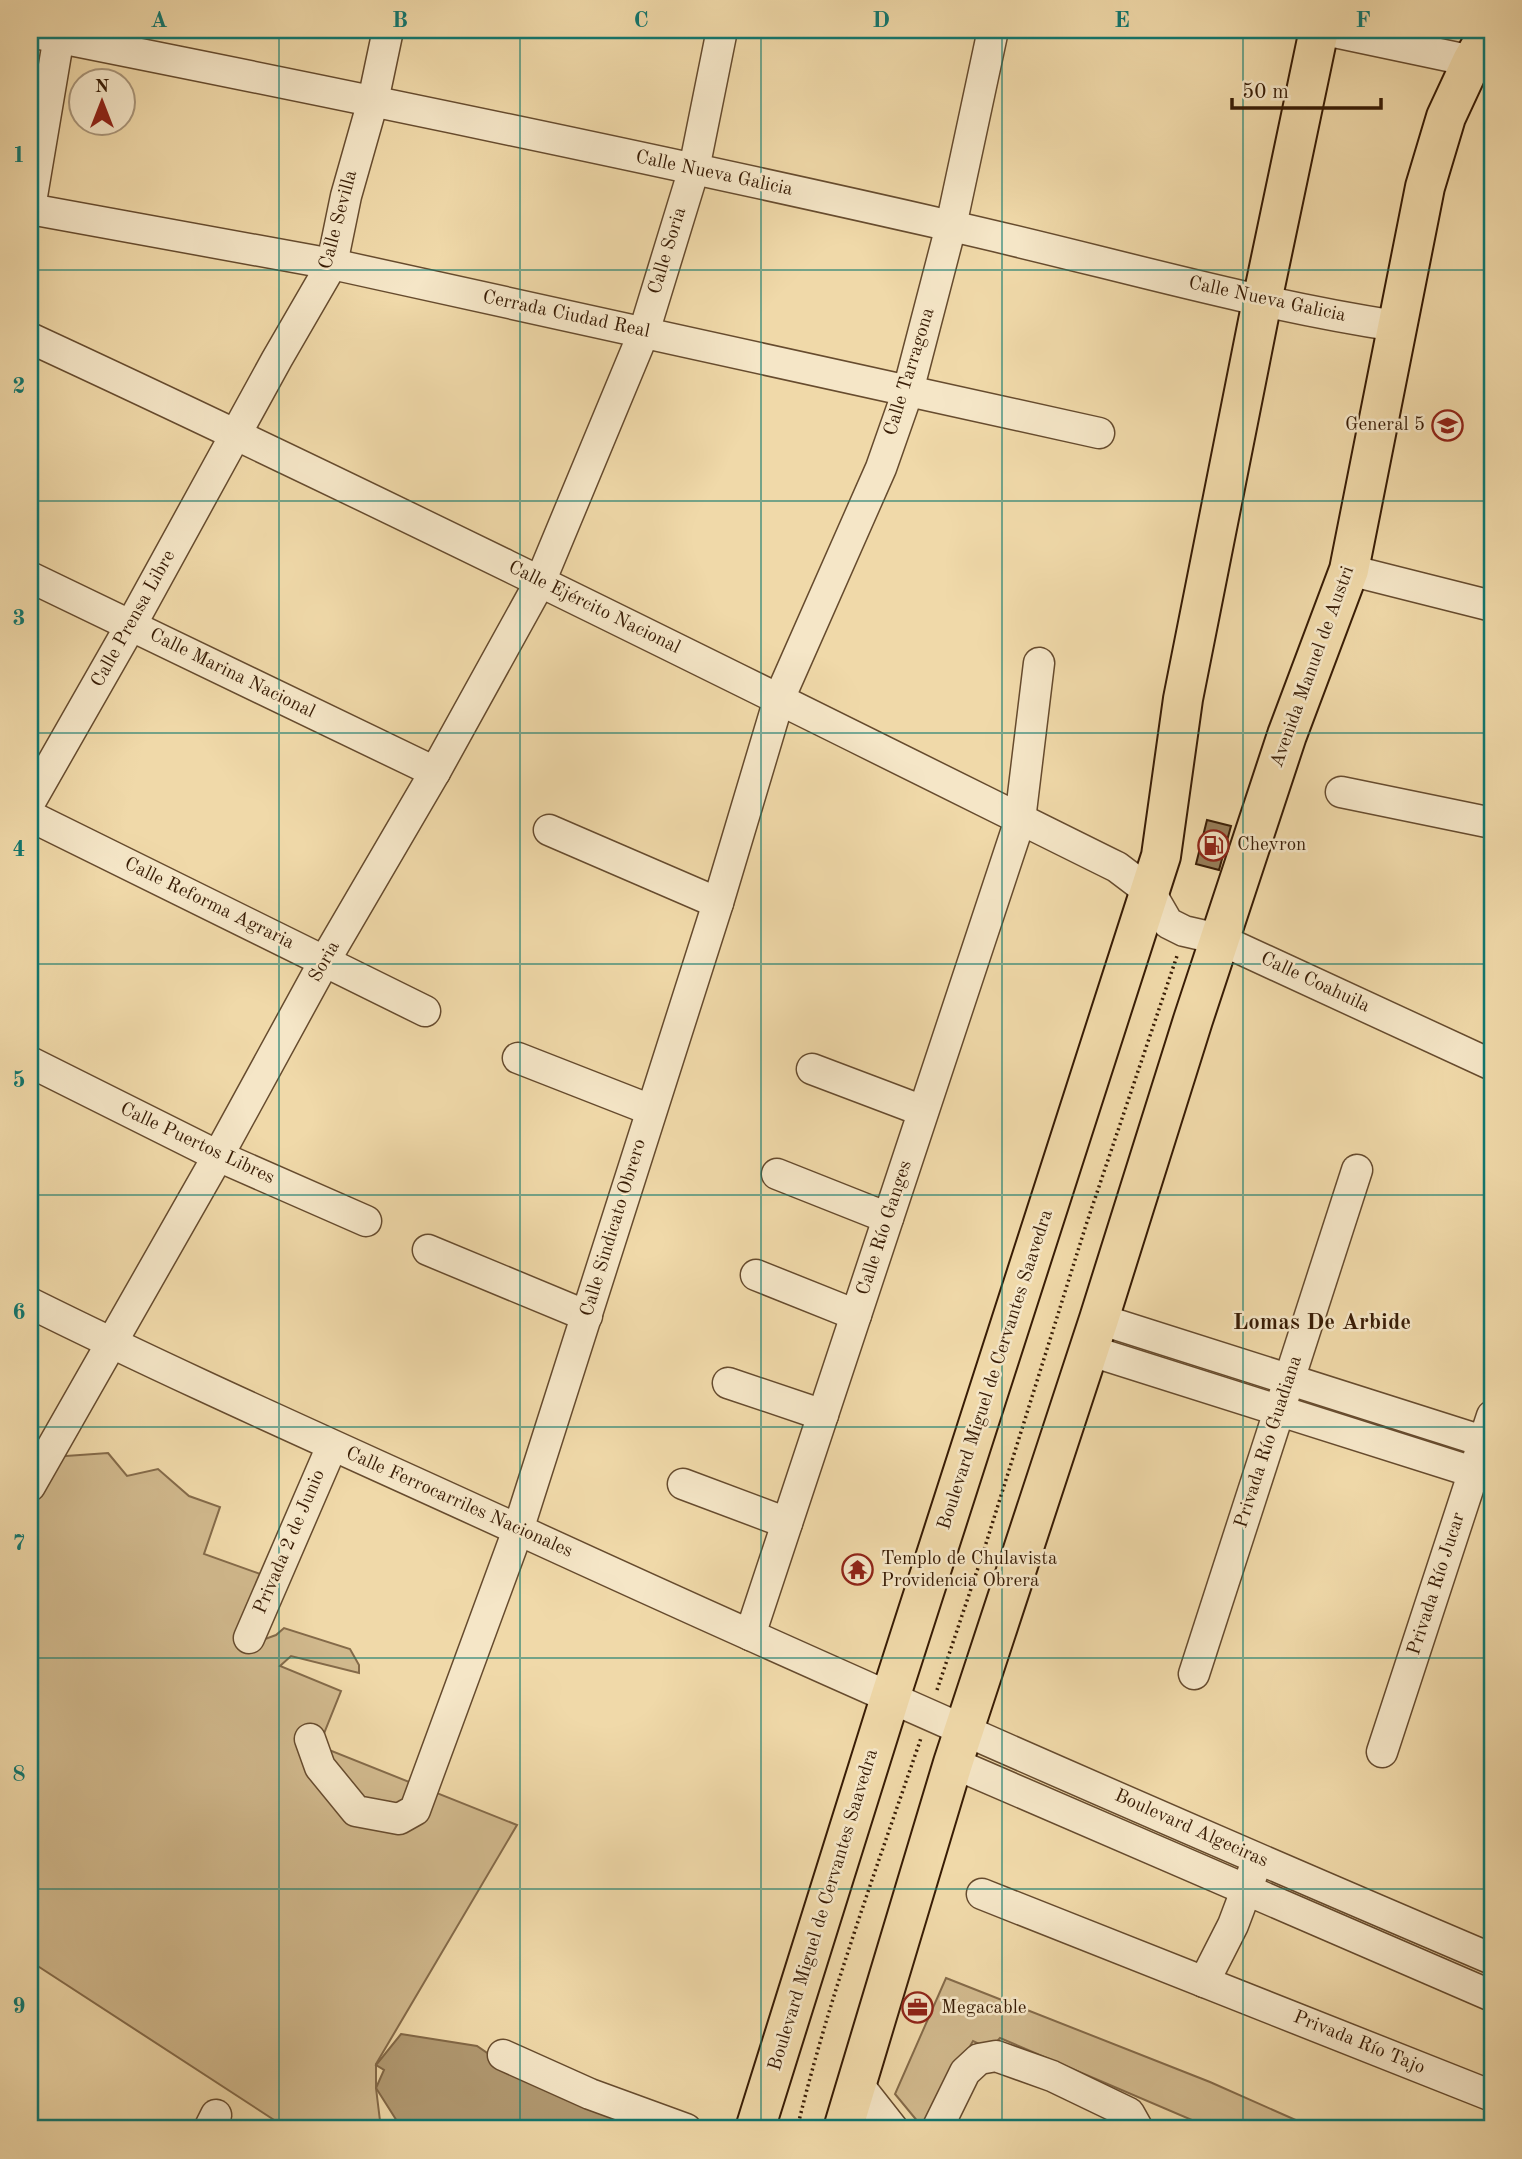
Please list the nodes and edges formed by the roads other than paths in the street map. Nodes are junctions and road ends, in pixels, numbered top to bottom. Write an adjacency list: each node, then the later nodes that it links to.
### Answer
1 (388, 30): 8 (street, Calle Sevilla)
2 (722, 30): 9 (street, Calle Soria)
3 (993, 30): 11 (street, Calle Tarragona)
4 (1319, 30): 13 (main road, Boulevard Miguel de Cervantes Saavedra)
5 (1325, 30): 7 (street)
6 (49, 33): 8 (street, Calle Nueva Galicia); 10 (street)
7 (1481, 46): 14 (main road, Avenida Manuel de Austri)
8 (373, 102): 9 (street, Calle Nueva Galicia); 12 (street, Calle Sevilla)
9 (694, 169): 11 (street, Calle Nueva Galicia); 15 (street, Calle Soria)
10 (30, 209): 12 (street, Cerrada Ciudad Real)
11 (951, 226): 13 (street, Calle Nueva Galicia); 17 (street, Calle Tarragona)
12 (331, 264): 15 (street, Cerrada Ciudad Real); 18 (street, Calle Sevilla)
13 (1262, 301): 14 (street, Calle Nueva Galicia); 34 (main road, Boulevard Miguel de Cervantes Saavedra)
14 (1396, 326): 20 (main road, Avenida Manuel de Austri)
15 (644, 332): 17 (street, Cerrada Ciudad Real); 22 (street, Calle Soria)
16 (30, 338): 18 (street, Calle Ejército Nacional)
17 (908, 391): 19 (street, Cerrada Ciudad Real); 26 (street, Calle Tarragona)
18 (236, 433): 22 (street, Calle Ejército Nacional); 24 (street, Calle Prensa Libre)
19 (1099, 433)
20 (1349, 570): 23 (street); 36 (main road, Avenida Manuel de Austri)
21 (30, 577): 24 (street, Calle Marina Nacional)
22 (540, 582): 26 (street, Calle Ejército Nacional); 27 (street, Soria)
23 (1492, 606)
24 (131, 625): 27 (street, Calle Marina Nacional); 29 (street, Calle Prensa Libre)
25 (1039, 663): 31 (street, Calle Río Ganges)
26 (779, 699): 31 (street, Calle Ejército Nacional); 35 (street, Calle Sindicato Obrero)
27 (435, 772): 37 (street, Soria)
28 (1341, 792): 32 (street)
29 (30, 802)
30 (30, 816): 37 (street, Calle Reforma Agraria)
31 (1020, 820): 34 (street, Calle Ejército Nacional); 44 (street, Calle Río Ganges)
32 (1492, 823)
33 (549, 830): 35 (street)
34 (1150, 892): 36 (street, Calle Coahuila); 71 (main road, Boulevard Miguel de Cervantes Saavedra)
35 (718, 903): 43 (street, Calle Sindicato Obrero)
36 (1202, 935): 41 (street, Calle Coahuila); 55 (main road)
37 (324, 962): 38 (street, Calle Reforma Agraria); 45 (street, Soria)
38 (425, 1011)
39 (518, 1058): 43 (street)
40 (30, 1062): 45 (street, Calle Puertos Libres)
41 (1492, 1065)
42 (813, 1069): 44 (street)
43 (651, 1110): 54 (street, Calle Sindicato Obrero)
44 (923, 1111): 48 (street, Calle Río Ganges)
45 (218, 1156): 49 (street, Calle Puertos Libres); 56 (street, Soria)
46 (1357, 1170): 57 (street, Privada Río Guadiana)
47 (777, 1174): 48 (street)
48 (888, 1218): 53 (street, Calle Río Ganges)
49 (366, 1221)
50 (428, 1251): 54 (street)
51 (756, 1275): 53 (street)
52 (30, 1303): 56 (street, Calle Ferrocarriles Nacionales)
53 (856, 1315): 60 (street, Calle Río Ganges)
54 (587, 1316): 67 (street, Calle Sindicato Obrero)
55 (1093, 1334): 57 (street); 59 (street); 73 (main road)
56 (110, 1343): 62 (street, Calle Ferrocarriles Nacionales); 65 (street, Soria)
57 (1289, 1379): 59 (street, Privada Río Guadiana); 61 (street)
58 (728, 1383): 60 (street)
59 (1279, 1410): 63 (street); 70 (street, Privada Río Guadiana)
60 (823, 1415): 66 (street, Calle Río Ganges)
61 (1489, 1434): 63 (street, Privada Río Jucar)
62 (332, 1446): 67 (street, Calle Ferrocarriles Nacionales); 69 (street, Privada 2 de Junio)
63 (1483, 1475): 74 (street, Privada Río Jucar)
64 (683, 1484): 66 (street)
65 (30, 1486)
66 (787, 1524): 68 (street, Calle Río Ganges)
67 (518, 1530): 68 (street, Calle Ferrocarriles Nacionales); 72 (street, Calle Sindicato Obrero)
68 (750, 1636): 71 (street, Calle Ferrocarriles Nacionales)
69 (249, 1638)
70 (1194, 1674)
71 (890, 1698): 73 (street, Boulevard Algeciras); 85 (main road, Boulevard Miguel de Cervantes Saavedra)
72 (310, 1738)
73 (959, 1747): 75 (street, Boulevard Algeciras); 77 (street, Boulevard Algeciras); 82 (main road)
74 (1382, 1752)
75 (1267, 1862): 77 (street); 78 (street, Boulevard Algeciras)
76 (982, 1894): 79 (street, Privada Río Tajo)
77 (1256, 1894): 79 (street); 80 (street, Boulevard Algeciras)
78 (1492, 1959)
79 (1215, 1987): 83 (street, Privada Río Tajo)
80 (1492, 1996)
81 (503, 2055): 84 (street)
82 (856, 2082): 86 (main road); 87 (street)
83 (1492, 2096)
84 (686, 2129)
85 (755, 2129)
86 (843, 2129)
87 (893, 2129)
88 (937, 2129): 89 (street)
89 (1138, 2129)

